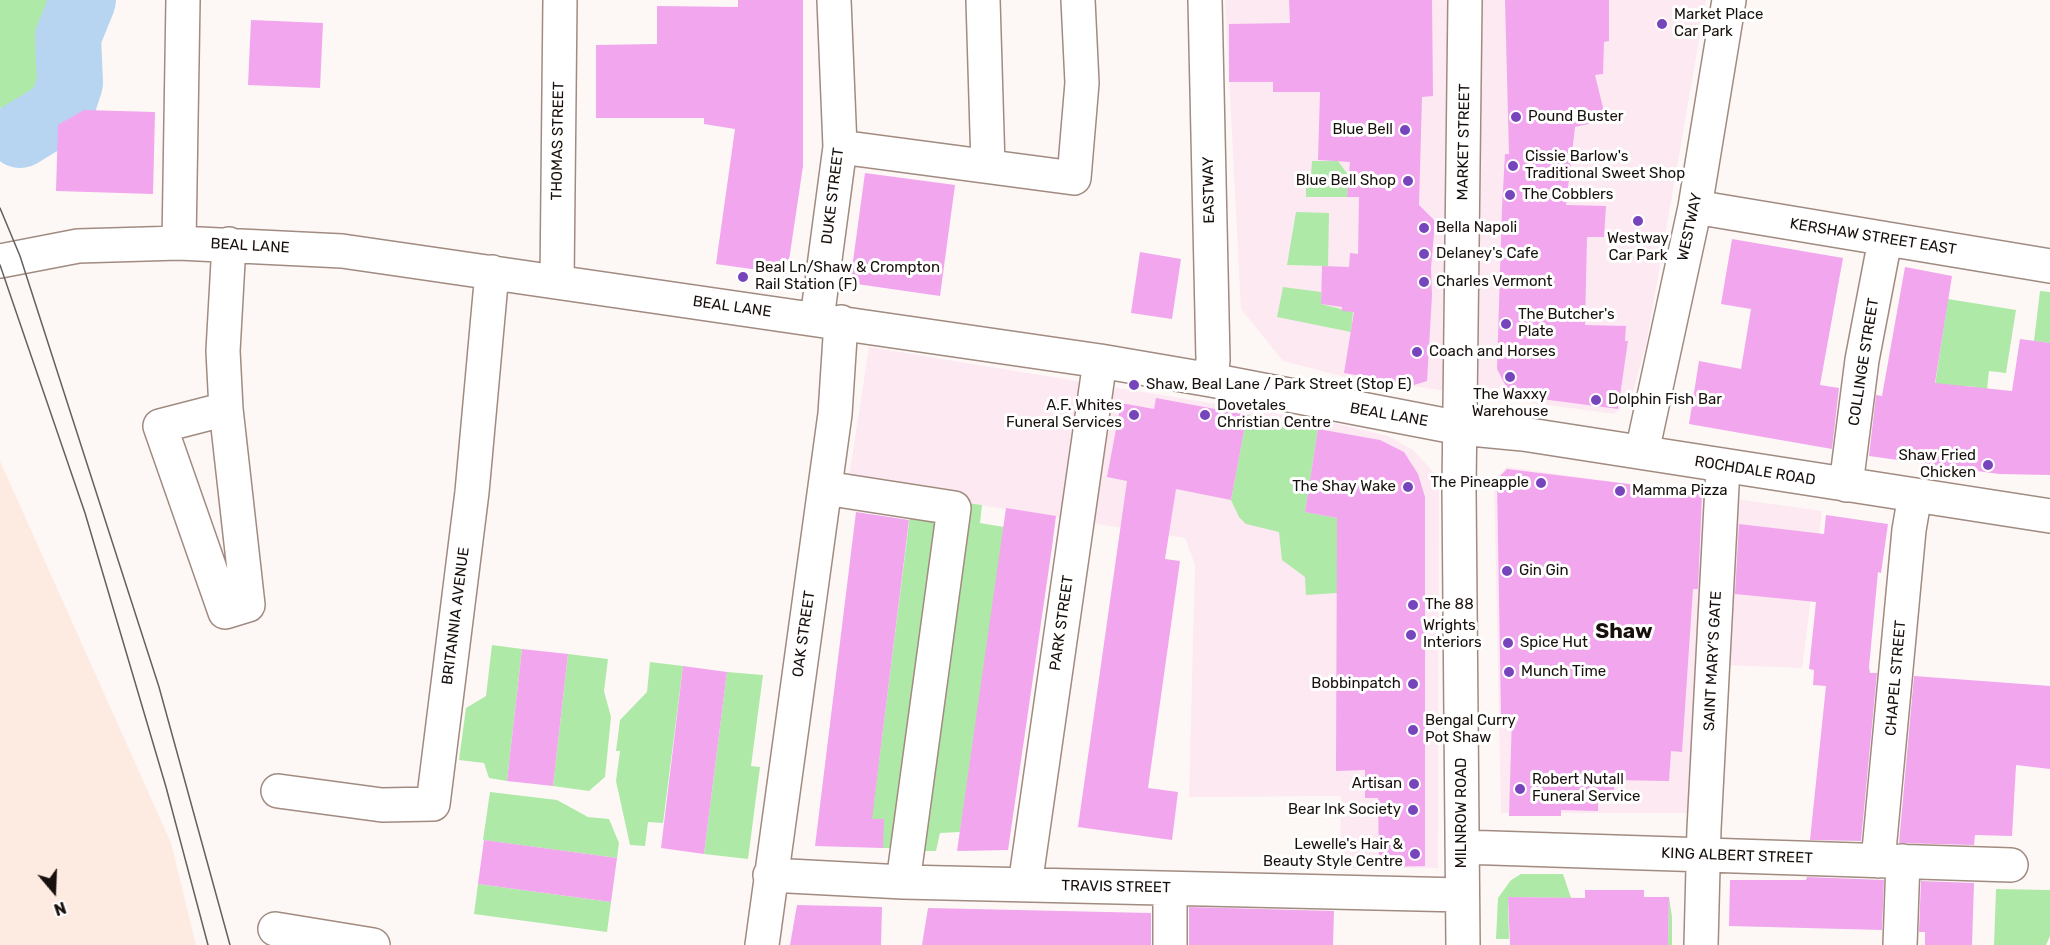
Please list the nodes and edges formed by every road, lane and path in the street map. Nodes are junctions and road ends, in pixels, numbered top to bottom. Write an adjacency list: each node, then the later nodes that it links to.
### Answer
1 (183, 0): 13 (street)
2 (560, 0): 18 (street, THOMAS STREET)
3 (834, 0): 9 (street, DUKE STREET)
4 (983, 0): 10 (street)
5 (1078, 0): 10 (street)
6 (1205, 0): 21 (street, EASTWAY)
7 (1465, 0): 23 (street, MARKET STREET)
8 (1728, 0): 11 (street, WESTWAY)
9 (840, 147): 10 (street); 19 (street, DUKE STREET)
10 (988, 166)
11 (1695, 207): 12 (street, KERSHAW STREET EAST); 24 (street, WESTWAY)
12 (1885, 240): 16 (street, KERSHAW STREET EAST); 26 (street, COLLINGE STREET)
13 (179, 243): 14 (street, BEAL LANE); 15 (street, BEAL LANE)
14 (229, 244): 17 (street, BEAL LANE); 22 (street)
15 (0, 261)
16 (2050, 266)
17 (492, 272): 18 (street, BEAL LANE); 30 (street, BRITANNIA AVENUE)
18 (557, 282): 19 (street, BEAL LANE)
19 (829, 321): 20 (street, BEAL LANE); 27 (street, OAK STREET)
20 (1100, 361): 21 (street, BEAL LANE); 37 (street, PARK STREET)
21 (1211, 380): 23 (street, BEAL LANE)
22 (226, 409): 22 (street)
23 (1460, 429): 24 (street, ROCHDALE ROAD); 31 (street, MILNROW ROAD)
24 (1642, 452): 25 (street, ROCHDALE ROAD)
25 (1723, 467): 26 (street, ROCHDALE ROAD); 32 (street, SAINT MARY'S GATE)
26 (1846, 485): 28 (street, ROCHDALE ROAD)
27 (825, 488): 35 (street, OAK STREET); 36 (street)
28 (1916, 495): 29 (street, ROCHDALE ROAD); 33 (street, CHAPEL STREET)
29 (2050, 516)
30 (278, 791)
31 (1462, 847): 32 (street, KING ALBERT STREET); 39 (street, MILNROW ROAD)
32 (1703, 855): 33 (street, KING ALBERT STREET); 45 (street, SAINT MARY'S GATE)
33 (1891, 861): 34 (street, KING ALBERT STREET); 46 (street, CHAPEL STREET)
34 (2011, 865)
35 (770, 875): 36 (street, TRAVIS STREET); 42 (street, OAK STREET)
36 (903, 882): 37 (street, TRAVIS STREET)
37 (1024, 885): 38 (street, TRAVIS STREET)
38 (1170, 889): 39 (street, TRAVIS STREET); 43 (street)
39 (1462, 895): 44 (street, MILNROW ROAD)
40 (274, 929): 41 (street)
41 (373, 945)
42 (762, 945)
43 (1170, 945)
44 (1463, 945)
45 (1701, 945)
46 (1900, 945)

